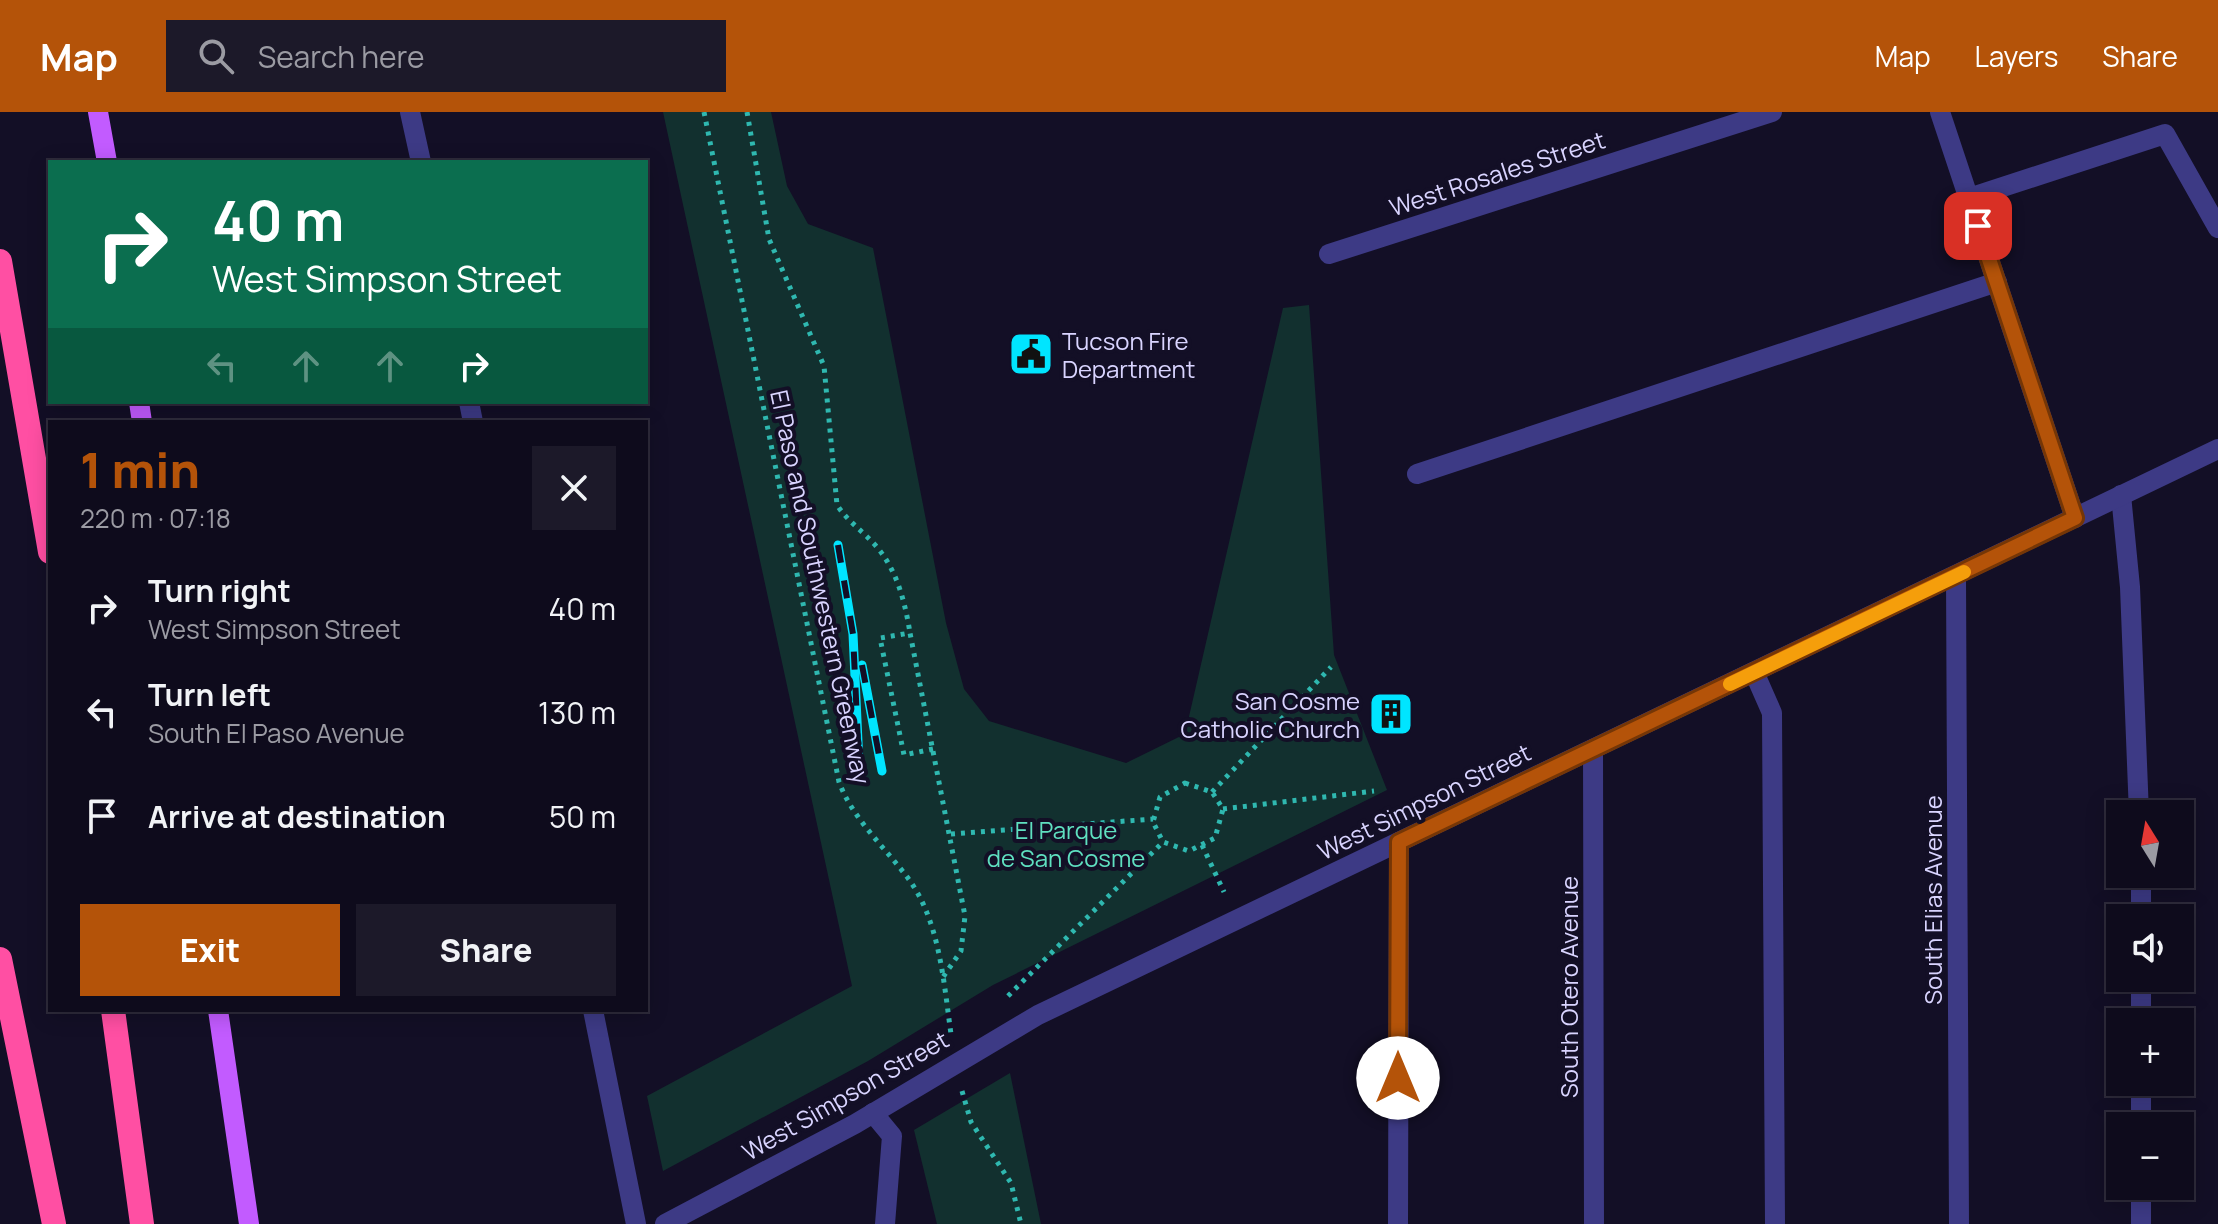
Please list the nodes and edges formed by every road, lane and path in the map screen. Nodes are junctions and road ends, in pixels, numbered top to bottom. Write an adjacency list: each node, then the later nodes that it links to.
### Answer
1 (98, 112): 7 (main road)
2 (410, 112): 8 (street)
3 (704, 112): 36 (path, El Paso and Southwestern Greenway)
4 (747, 112): 20 (path)
5 (1772, 112): 11 (street, West Rosales Street)
6 (1940, 112): 9 (street)
7 (107, 160)
8 (421, 160)
9 (1969, 198): 10 (street); 13 (street)
10 (2218, 228)
11 (1329, 254)
12 (0, 261): 18 (highway)
13 (1997, 282): 15 (street); 17 (street)
14 (2218, 449): 16 (street, West Simpson Street)
15 (1417, 474)
16 (2121, 495): 17 (street, West Simpson Street); 27 (street)
17 (2075, 518): 19 (street, West Simpson Street)
18 (48, 540)
19 (1956, 576): 22 (street, West Simpson Street); 54 (street, South Elias Avenue)
20 (910, 633): 23 (path); 23 (path)
21 (1331, 667): 26 (path)
22 (1754, 672): 24 (street, West Simpson Street); 53 (street)
23 (933, 749): 30 (path)
24 (1593, 749): 32 (street, West Simpson Street); 52 (street, South Otero Avenue)
25 (1374, 791): 28 (path)
26 (1212, 792): 28 (path); 29 (path)
27 (2138, 800)
28 (1223, 809): 33 (path)
29 (1153, 819): 30 (path); 31 (path)
30 (951, 834): 36 (path)
31 (1163, 842): 33 (path); 37 (path)
32 (1399, 842): 41 (street, West Simpson Street); 51 (street)
33 (1202, 845): 34 (path)
34 (1224, 892)
35 (0, 959): 44 (highway)
36 (942, 977): 41 (path, El Paso and Southwestern Greenway)
37 (1008, 996)
38 (113, 1012): 45 (highway)
39 (218, 1012): 46 (main road)
40 (593, 1012): 47 (street)
41 (955, 1062): 42 (street, West Simpson Street); 50 (path, El Paso and Southwestern Greenway)
42 (873, 1113): 48 (street, West Simpson Street); 49 (street)
43 (2141, 1200): 55 (street)
44 (54, 1224)
45 (142, 1224)
46 (249, 1224)
47 (636, 1224)
48 (665, 1224)
49 (885, 1224)
50 (1021, 1224)
51 (1398, 1224)
52 (1594, 1224)
53 (1775, 1224)
54 (1959, 1224)
55 (2141, 1224)

